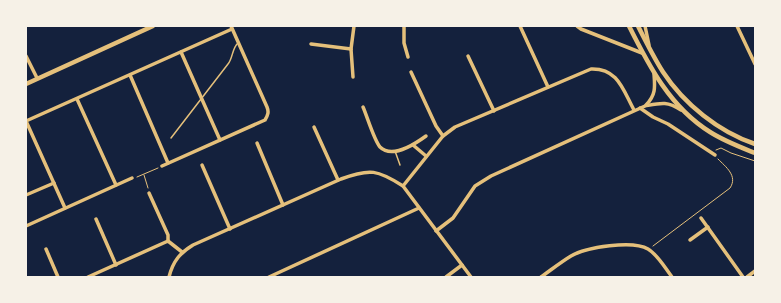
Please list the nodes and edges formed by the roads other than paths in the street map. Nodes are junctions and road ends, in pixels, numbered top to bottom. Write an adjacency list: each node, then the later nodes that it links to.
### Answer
1 (153, 26): 25 (street)
2 (354, 26): 13 (street)
3 (404, 26): 19 (street)
4 (520, 26): 27 (street)
5 (576, 26): 16 (street)
6 (628, 26): 16 (street)
7 (638, 26): 14 (street)
8 (645, 26): 14 (street)
9 (737, 26): 20 (street)
10 (231, 28): 11 (street); 15 (street)
11 (238, 43): 29 (lane); 41 (street)
12 (311, 44): 13 (street)
13 (351, 49): 24 (street)
14 (650, 50): 43 (street)
15 (181, 52): 23 (street); 29 (street)
16 (642, 52): 22 (street)
17 (26, 56): 25 (street)
18 (468, 56): 34 (street)
19 (408, 57)
20 (755, 64)
21 (411, 72): 39 (street)
22 (654, 74): 30 (street); 35 (street)
23 (130, 75): 28 (street); 49 (street)
24 (353, 77)
25 (37, 78): 26 (street)
26 (26, 84)
27 (548, 87): 33 (street); 34 (street)
28 (77, 99): 36 (street); 56 (street)
29 (202, 99): 40 (lane); 41 (street)
30 (645, 106): 32 (street); 35 (street)
31 (363, 107): 45 (street)
32 (640, 108): 33 (street); 47 (street)
33 (634, 110): 68 (street)
34 (494, 111): 39 (street)
35 (685, 112): 46 (street)
36 (26, 121): 55 (street)
37 (314, 127): 54 (street)
38 (426, 136): 44 (street)
39 (443, 136): 48 (street)
40 (171, 138)
41 (220, 140): 49 (street)
42 (257, 143): 60 (street)
43 (755, 144)
44 (413, 145): 45 (street); 48 (street)
45 (395, 151): 51 (lane)
46 (755, 153)
47 (714, 155)
48 (426, 156): 57 (street)
49 (168, 163): 52 (street)
50 (202, 165): 67 (street)
51 (400, 165)
52 (162, 166)
53 (132, 178): 56 (street)
54 (338, 180): 57 (street); 60 (street)
55 (54, 183): 59 (street); 61 (street)
56 (116, 185): 61 (street)
57 (404, 186): 62 (street)
58 (149, 193): 70 (street)
59 (26, 195)
60 (283, 205): 67 (street)
61 (65, 208): 65 (street)
62 (419, 208): 68 (street); 79 (street)
63 (701, 218): 66 (street)
64 (96, 219): 73 (street)
65 (26, 226)
66 (708, 228): 69 (street); 84 (street)
67 (230, 229): 72 (street)
68 (436, 231): 74 (street)
69 (690, 240)
70 (168, 241): 72 (street); 73 (street)
71 (46, 249): 76 (street)
72 (182, 252): 78 (street)
73 (116, 265): 77 (street)
74 (462, 265): 80 (street); 81 (street)
75 (755, 271): 85 (street)
76 (58, 277)
77 (88, 277)
78 (169, 277)
79 (268, 277)
80 (446, 277)
81 (471, 277)
82 (541, 277): 83 (street)
83 (672, 277)
84 (743, 277)
85 (747, 277)

